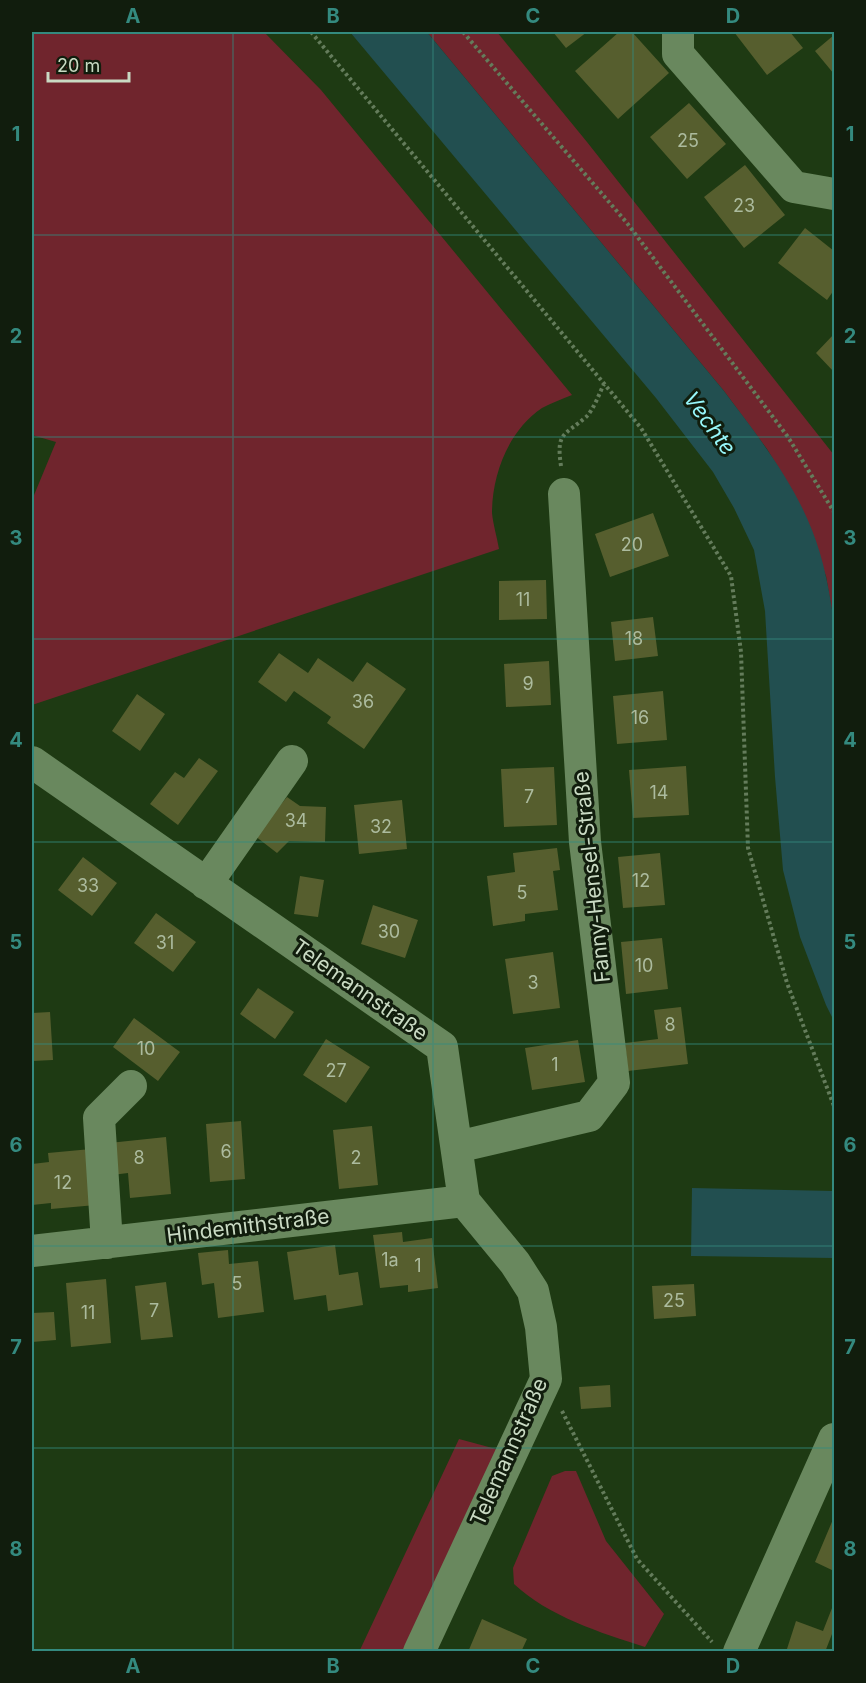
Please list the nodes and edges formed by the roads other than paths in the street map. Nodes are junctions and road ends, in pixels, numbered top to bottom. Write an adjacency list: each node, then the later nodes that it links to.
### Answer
1 (678, 32): 2 (street)
2 (834, 194)
3 (564, 494): 8 (street, Fanny-Hensel-Straße)
4 (292, 761): 6 (street)
5 (32, 762): 6 (street, Telemannstraße)
6 (206, 884): 8 (street, Telemannstraße)
7 (131, 1086): 10 (street)
8 (457, 1147): 9 (street, Telemannstraße)
9 (464, 1202): 10 (street, Hindemithstraße); 14 (street, Telemannstraße)
10 (107, 1243): 11 (street, Hindemithstraße)
11 (32, 1251)
12 (834, 1439): 13 (street)
13 (726, 1647)
14 (419, 1652)

